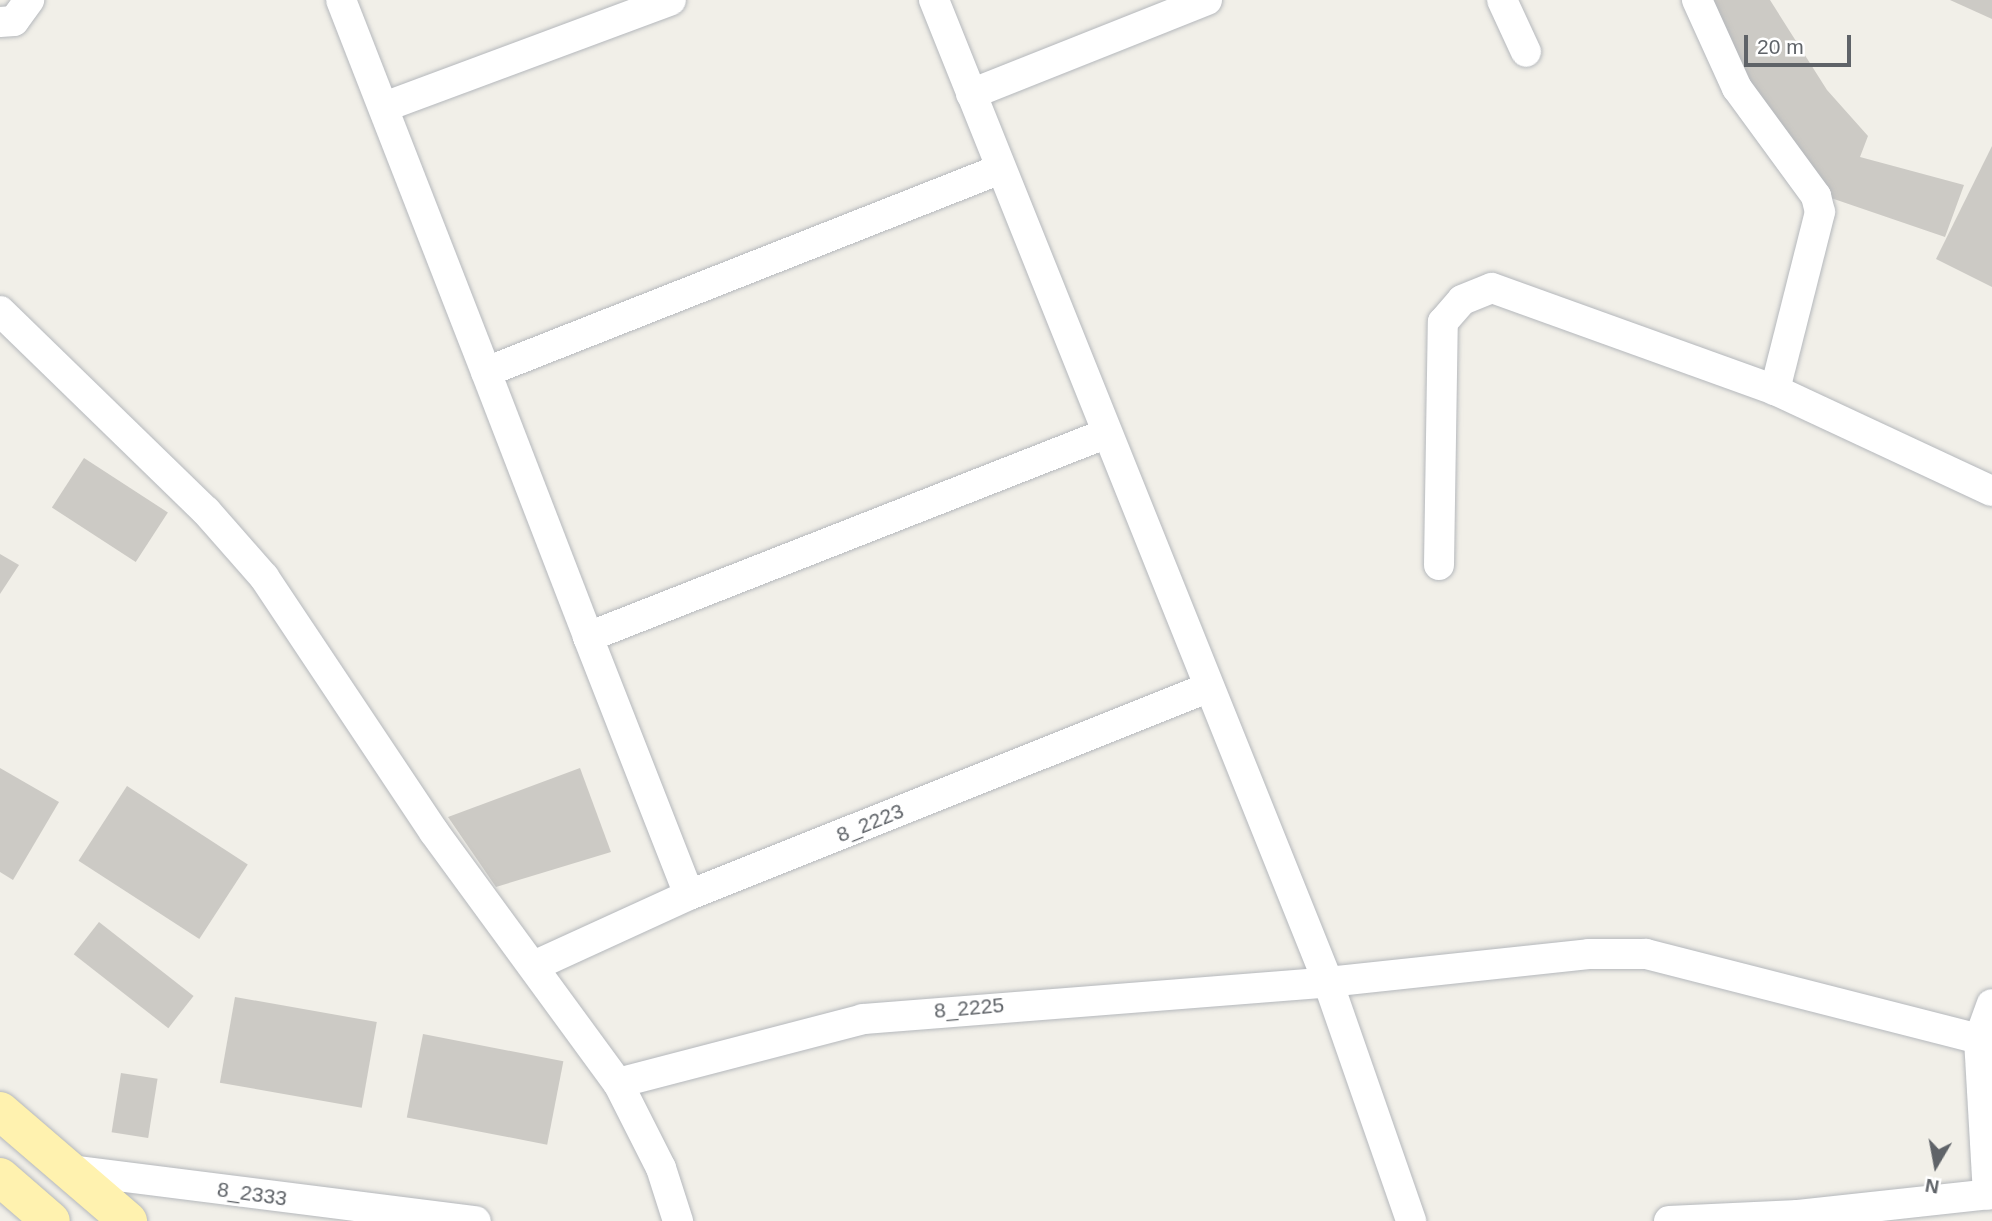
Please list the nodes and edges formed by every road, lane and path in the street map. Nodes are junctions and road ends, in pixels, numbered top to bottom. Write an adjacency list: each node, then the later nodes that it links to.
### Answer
1 (29, 0): 8 (street)
2 (341, 0): 11 (street)
3 (671, 0): 11 (street)
4 (934, 0): 10 (street)
5 (1208, 0): 10 (street)
6 (1502, 0): 9 (street)
7 (1697, 0): 15 (street)
8 (0, 22)
9 (1526, 52)
10 (971, 94): 12 (street)
11 (384, 107): 14 (street)
12 (998, 170): 14 (street); 16 (street)
13 (1, 314): 22 (street)
14 (486, 372): 19 (street)
15 (1775, 390): 17 (street); 18 (street)
16 (1105, 434): 19 (street); 20 (street)
17 (1992, 491)
18 (1439, 565)
19 (588, 637): 21 (street)
20 (1207, 688): 21 (street, 8_2223); 23 (street)
21 (689, 895): 22 (street, 8_2223)
22 (536, 965): 26 (street)
23 (1328, 982): 25 (street, 8_2225); 26 (street, 8_2225); 36 (street)
24 (1992, 1004): 25 (street)
25 (1979, 1039): 30 (street)
26 (618, 1083): 35 (street)
27 (0, 1111): 28 (main road)
28 (70, 1171): 33 (main road); 34 (street, 8_2333)
29 (0, 1177): 32 (main road)
30 (1990, 1195): 31 (street)
31 (1797, 1218): 37 (street)
32 (51, 1221)
33 (128, 1221)
34 (476, 1221)
35 (678, 1221)
36 (1411, 1221)
37 (1669, 1221)

